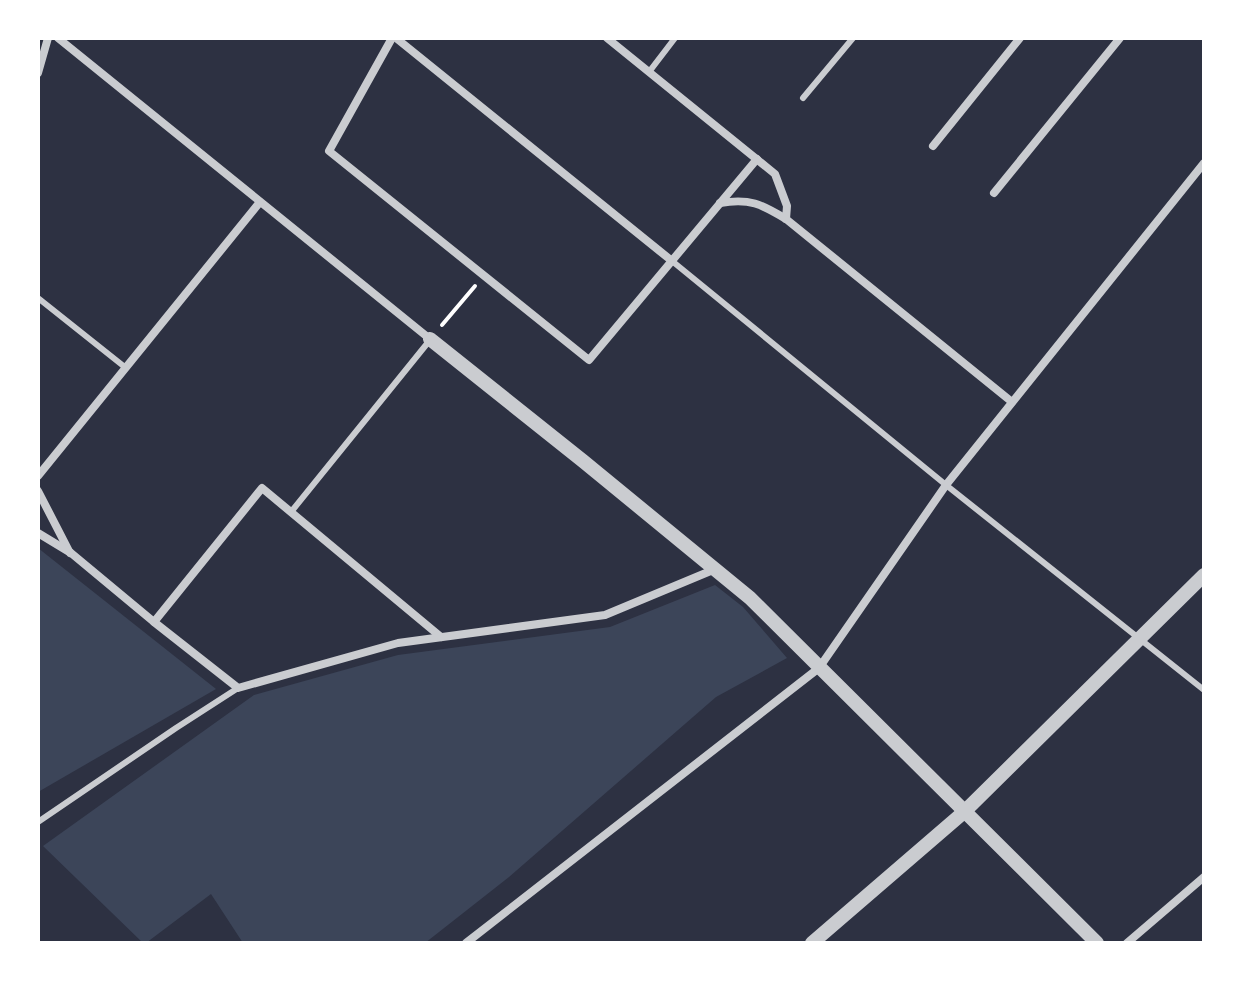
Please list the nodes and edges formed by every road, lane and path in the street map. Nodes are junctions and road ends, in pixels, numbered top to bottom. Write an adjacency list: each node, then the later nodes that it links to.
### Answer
1 (48, 38): 10 (street)
2 (58, 38): 16 (street)
3 (394, 38): 19 (street); 20 (street)
4 (607, 38): 9 (street)
5 (675, 38): 9 (lane)
6 (853, 38): 11 (lane)
7 (1020, 38): 12 (street)
8 (1120, 38): 15 (street)
9 (649, 72): 13 (street)
10 (38, 73)
11 (803, 98)
12 (933, 146)
13 (757, 159): 17 (street); 18 (street)
14 (1204, 163): 24 (street)
15 (994, 193)
16 (260, 202): 22 (street); 23 (street)
17 (720, 203): 18 (street); 19 (street)
18 (786, 219): 24 (street)
19 (672, 261): 20 (street); 26 (lane)
20 (484, 276): 22 (path)
21 (38, 298): 23 (lane)
22 (430, 339): 28 (lane); 31 (street)
23 (126, 368): 25 (street)
24 (1012, 402): 26 (street)
25 (38, 476)
26 (946, 485): 35 (lane); 36 (street)
27 (38, 491): 30 (street)
28 (291, 512): 33 (street); 34 (street)
29 (38, 533): 30 (street)
30 (71, 553): 33 (street)
31 (713, 570): 34 (street); 36 (street)
32 (1204, 575): 35 (street)
33 (154, 622): 37 (street)
34 (441, 637): 37 (street)
35 (1141, 639): 38 (lane); 39 (street)
36 (819, 668): 39 (street); 42 (street)
37 (238, 688): 40 (lane)
38 (1204, 690)
39 (964, 812): 43 (street); 44 (street)
40 (38, 822)
41 (1204, 877): 45 (street)
42 (466, 943)
43 (812, 943)
44 (1097, 943)
45 (1127, 943)

